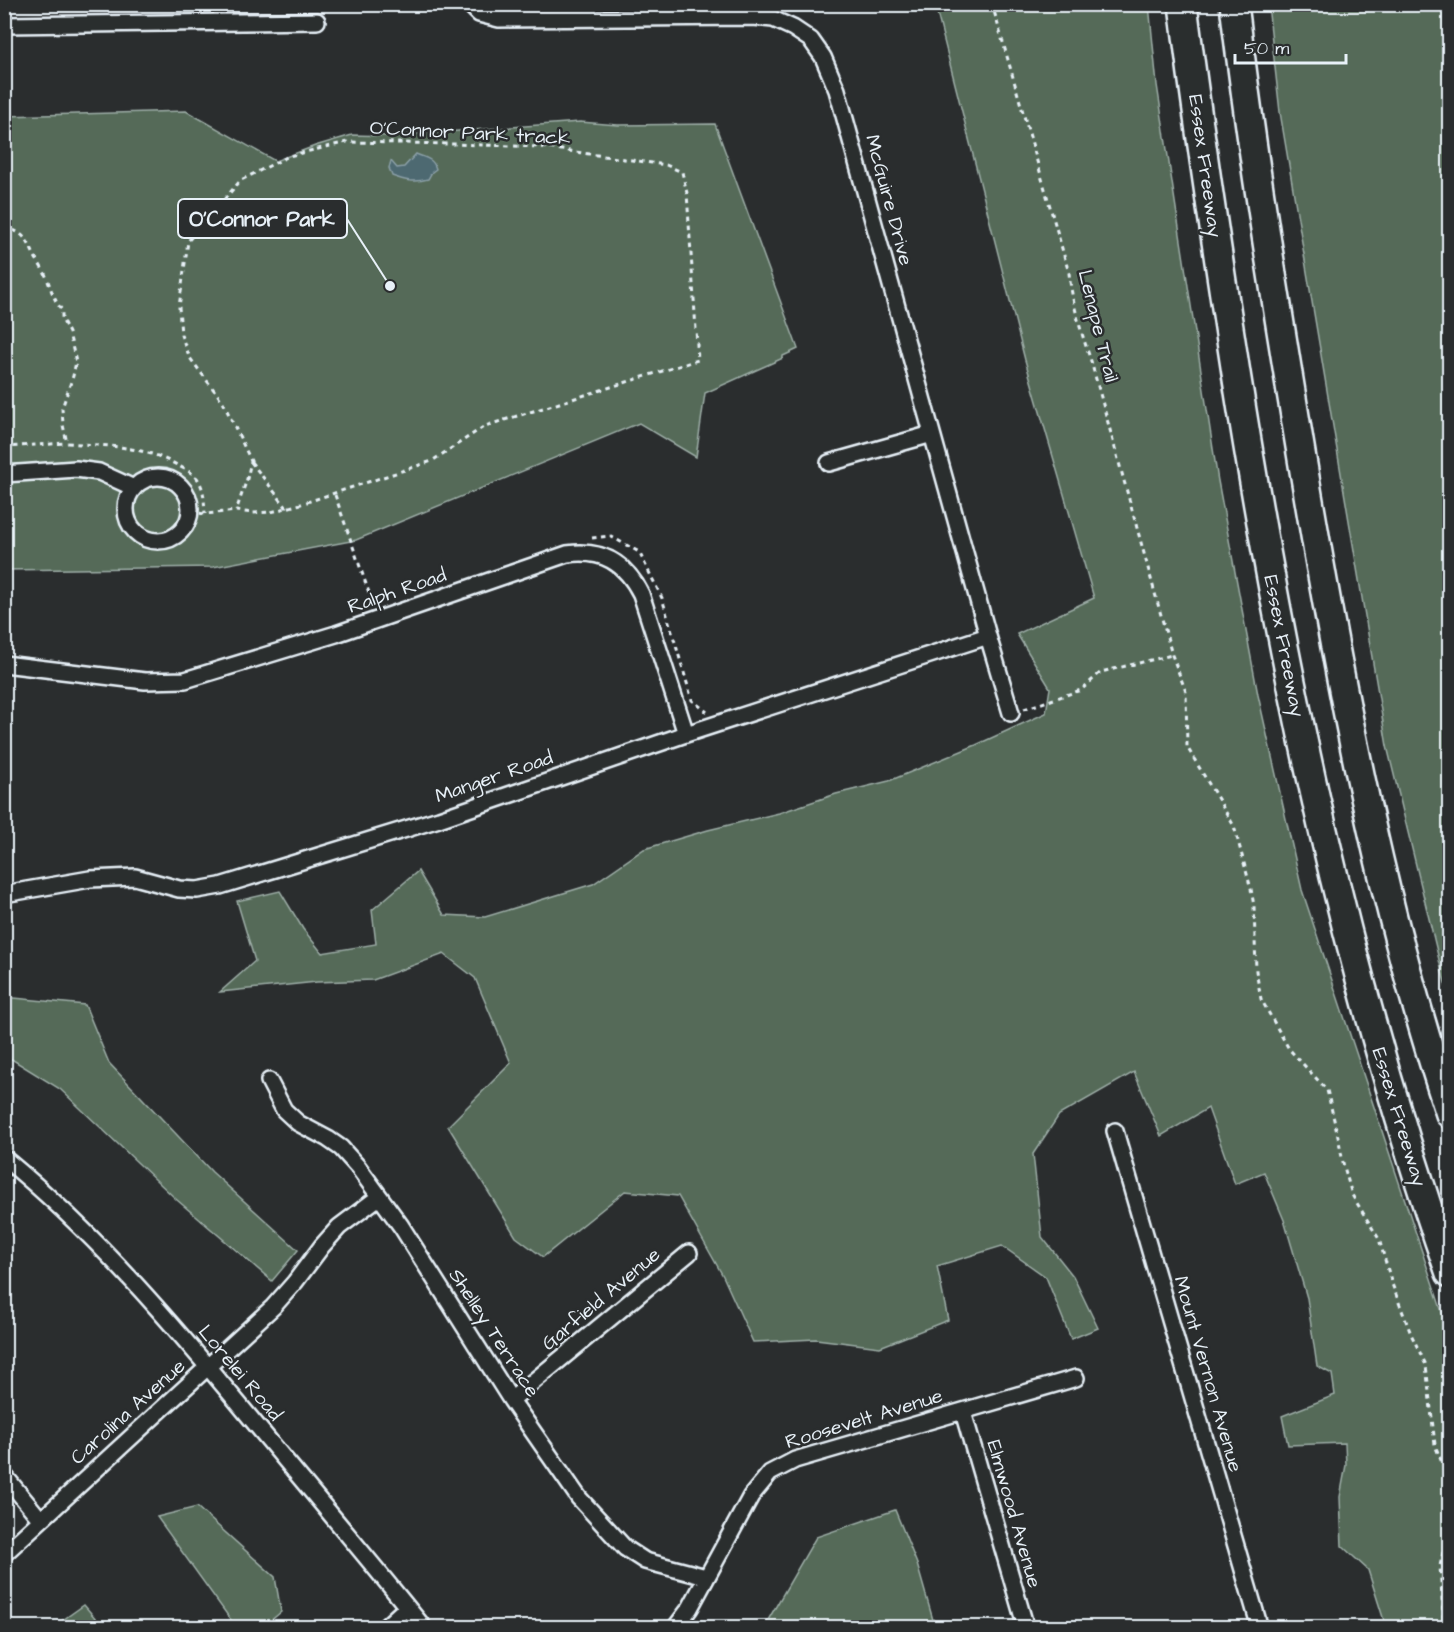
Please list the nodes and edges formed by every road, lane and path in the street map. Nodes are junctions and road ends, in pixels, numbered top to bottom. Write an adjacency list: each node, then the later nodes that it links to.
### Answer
1 (469, 4): 8 (street, McGuire Drive)
2 (992, 4): 19 (path, Lenape Trail)
3 (1184, 4): 30 (highway, Essex Freeway)
4 (1234, 4): 25 (highway)
5 (317, 21): 6 (street)
6 (4, 25)
7 (4, 229): 9 (path)
8 (932, 434): 12 (street); 18 (street, McGuire Drive)
9 (67, 443): 10 (path); 17 (path)
10 (4, 447)
11 (251, 461): 15 (path, O'Connor Park track); 15 (path, O'Connor Park track); 16 (path)
12 (829, 463)
13 (4, 474): 14 (street)
14 (134, 488): 17 (street); 17 (street)
15 (286, 508): 16 (path, O'Connor Park track)
16 (236, 511): 17 (path, O'Connor Park track)
17 (198, 513)
18 (988, 636): 21 (street, McGuire Drive); 22 (street, Manger Road)
19 (1172, 656): 21 (path); 36 (path, Lenape Trail)
20 (4, 664): 22 (street, Ralph Road)
21 (1011, 713)
22 (686, 734): 23 (street, Manger Road)
23 (4, 894)
24 (269, 1081): 28 (street, Shelley Terrace)
25 (1449, 1114)
26 (1115, 1131): 46 (street, Mount Vernon Avenue)
27 (4, 1158): 31 (street, Lorelei Road)
28 (380, 1197): 31 (street, Carolina Avenue); 33 (street, Shelley Terrace)
29 (689, 1253): 33 (street, Garfield Avenue)
30 (1449, 1273)
31 (208, 1367): 38 (street, Carolina Avenue); 41 (street, Lorelei Road)
32 (1076, 1378): 34 (street, Roosevelt Avenue)
33 (512, 1400): 40 (street, Shelley Terrace)
34 (963, 1412): 40 (street, Roosevelt Avenue); 45 (street, Elmwood Avenue)
35 (4, 1475): 38 (street)
36 (1449, 1492)
37 (1449, 1510): 47 (path)
38 (41, 1520): 39 (street, Carolina Avenue)
39 (4, 1554)
40 (706, 1577): 44 (street, Roosevelt Avenue)
41 (407, 1606): 42 (street); 43 (street)
42 (384, 1628)
43 (424, 1628)
44 (675, 1628)
45 (1026, 1628)
46 (1260, 1628)
47 (1444, 1628)

